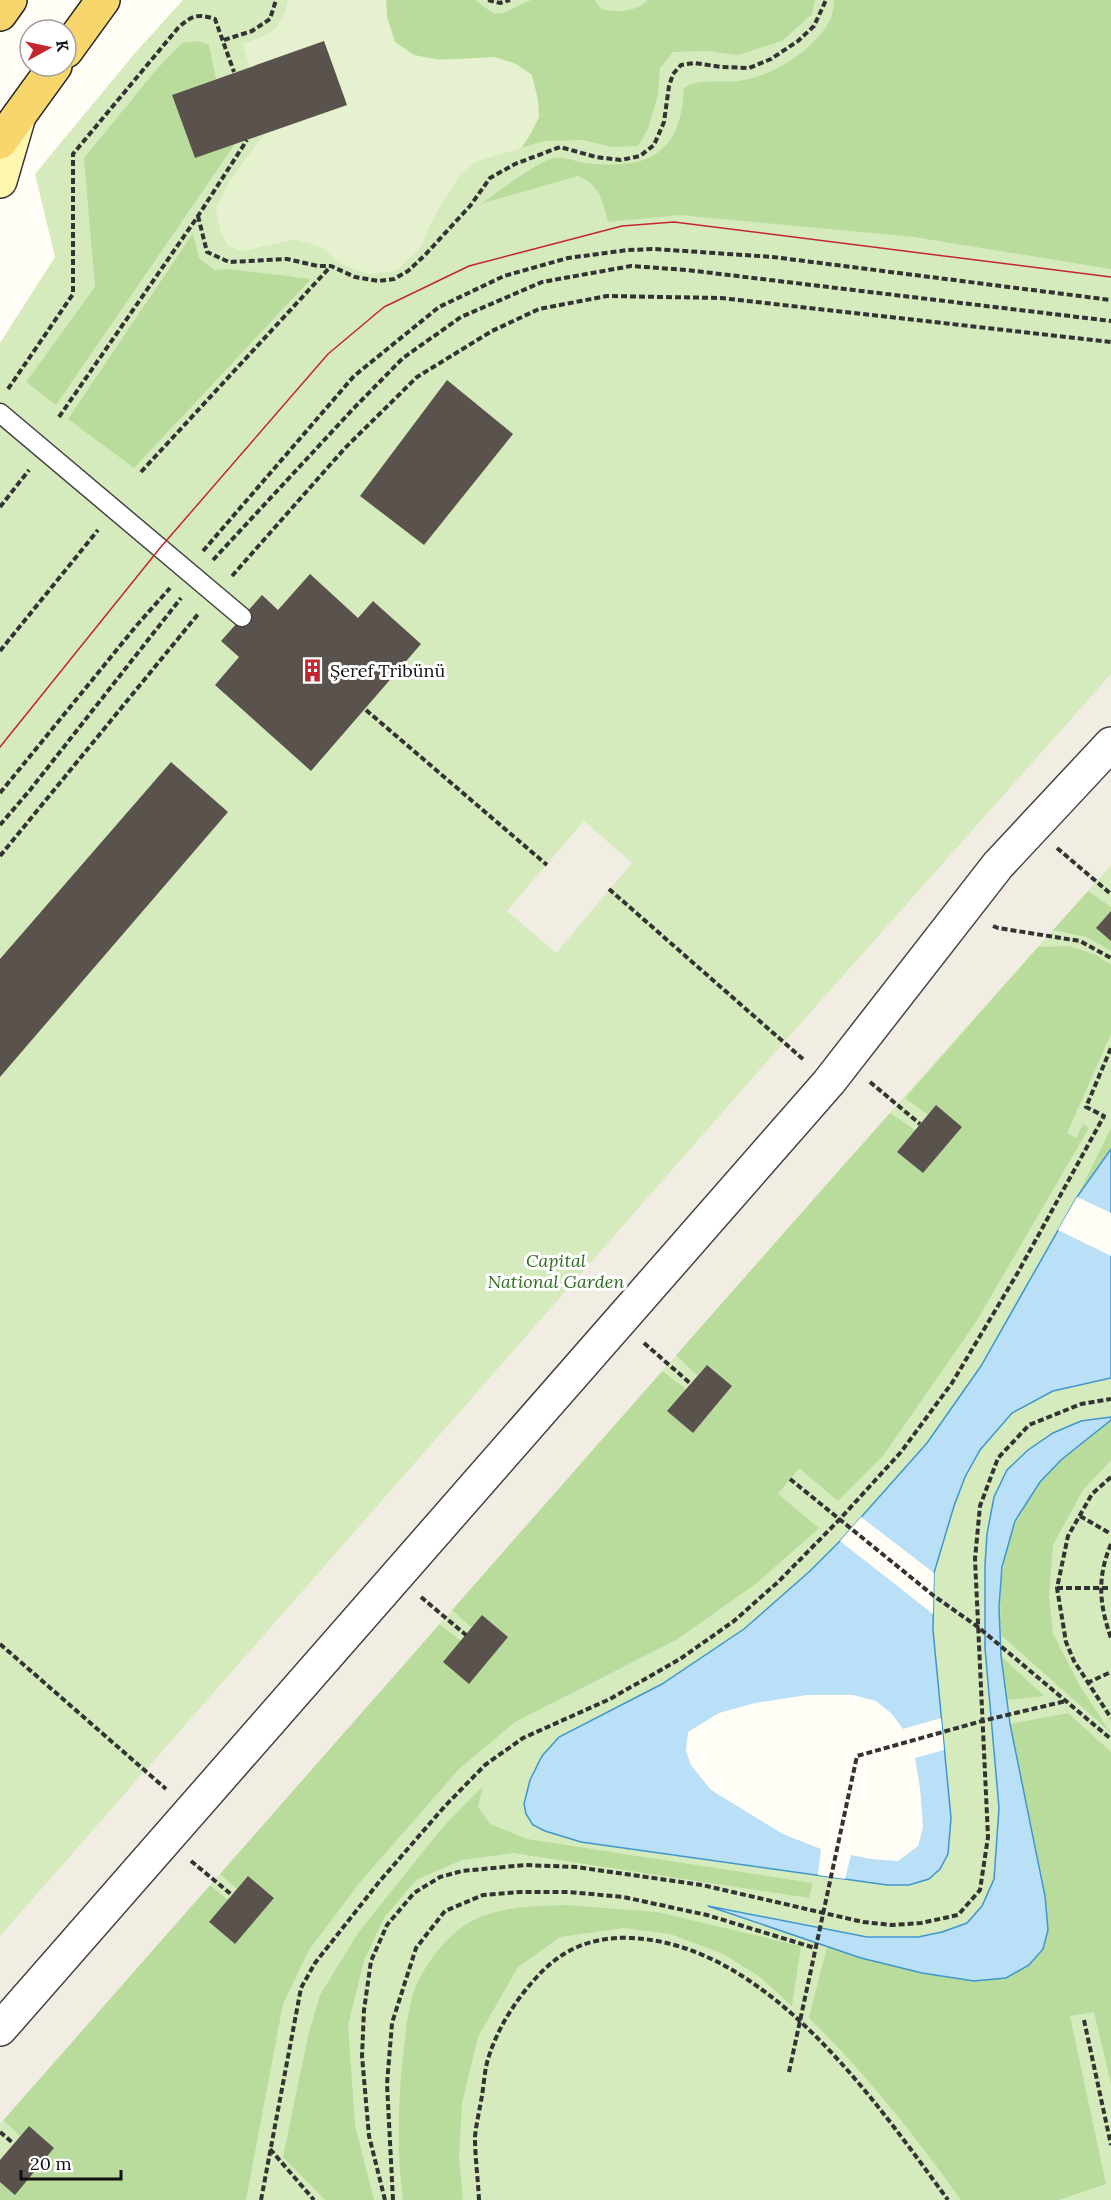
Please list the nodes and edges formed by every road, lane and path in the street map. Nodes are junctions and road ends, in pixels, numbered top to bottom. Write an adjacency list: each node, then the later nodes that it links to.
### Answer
1 (10, 0): 7 (main road)
2 (103, 0): 8 (main road)
3 (276, 0): 9 (path)
4 (488, 0): 5 (path)
5 (510, 0)
6 (826, 0): 17 (path)
7 (0, 14)
8 (78, 34)
9 (224, 40): 10 (path); 21 (path)
10 (234, 72)
11 (46, 78): 12 (main road)
12 (19, 116): 14 (main road); 15 (street)
13 (247, 140): 16 (path)
14 (0, 142)
15 (0, 181)
16 (198, 216): 17 (path); 23 (path)
17 (331, 266): 25 (path)
18 (1111, 300): 28 (path)
19 (1111, 321): 28 (path)
20 (1111, 342): 29 (path)
21 (6, 391)
22 (0, 413): 24 (lane)
23 (59, 417)
24 (45, 450): 26 (path); 28 (lane)
25 (141, 472)
26 (0, 507)
27 (101, 526): 31 (path)
28 (192, 574): 29 (lane); 34 (path); 35 (path)
29 (215, 594): 30 (lane); 37 (path)
30 (242, 617)
31 (0, 651)
32 (366, 710): 38 (path)
33 (1111, 744): 36 (street)
34 (0, 793)
35 (0, 825)
36 (1034, 827): 40 (path); 41 (street)
37 (0, 856)
38 (547, 865)
39 (609, 889): 44 (path)
40 (1111, 894)
41 (965, 908): 42 (path); 44 (street)
42 (1111, 958)
43 (1111, 1048): 52 (path)
44 (837, 1072): 45 (path); 46 (street)
45 (920, 1124)
46 (619, 1322): 47 (path); 55 (street)
47 (691, 1384)
48 (1111, 1399): 59 (path)
49 (1111, 1477): 51 (path)
50 (790, 1479): 52 (path)
51 (1080, 1516): 53 (path); 56 (path)
52 (839, 1520): 59 (path); 81 (path)
53 (1111, 1534)
54 (1111, 1544): 57 (path)
55 (397, 1577): 60 (path); 69 (street)
56 (1057, 1588): 57 (path); 64 (path)
57 (1101, 1588): 58 (path); 61 (path)
58 (1111, 1588)
59 (978, 1627): 65 (path); 67 (path)
60 (466, 1635)
61 (1111, 1638)
62 (0, 1644): 69 (path)
63 (1111, 1672): 64 (path)
64 (1087, 1683): 66 (path)
65 (1066, 1701): 67 (path); 68 (path)
66 (1111, 1718)
67 (982, 1721): 72 (path); 72 (path)
68 (1111, 1739)
69 (191, 1811): 70 (street)
70 (166, 1840): 71 (path); 76 (street)
71 (232, 1895)
72 (823, 1912): 73 (path); 84 (path)
73 (815, 1946): 74 (path); 85 (path)
74 (799, 2020): 77 (path); 86 (path); 87 (path)
75 (1084, 2020): 80 (path)
76 (0, 2029)
77 (789, 2072)
78 (0, 2132): 79 (path)
79 (13, 2143)
80 (1111, 2145)
81 (270, 2149): 82 (path); 83 (path)
82 (261, 2200)
83 (314, 2200)
84 (385, 2200)
85 (393, 2200)
86 (479, 2200)
87 (948, 2200)

